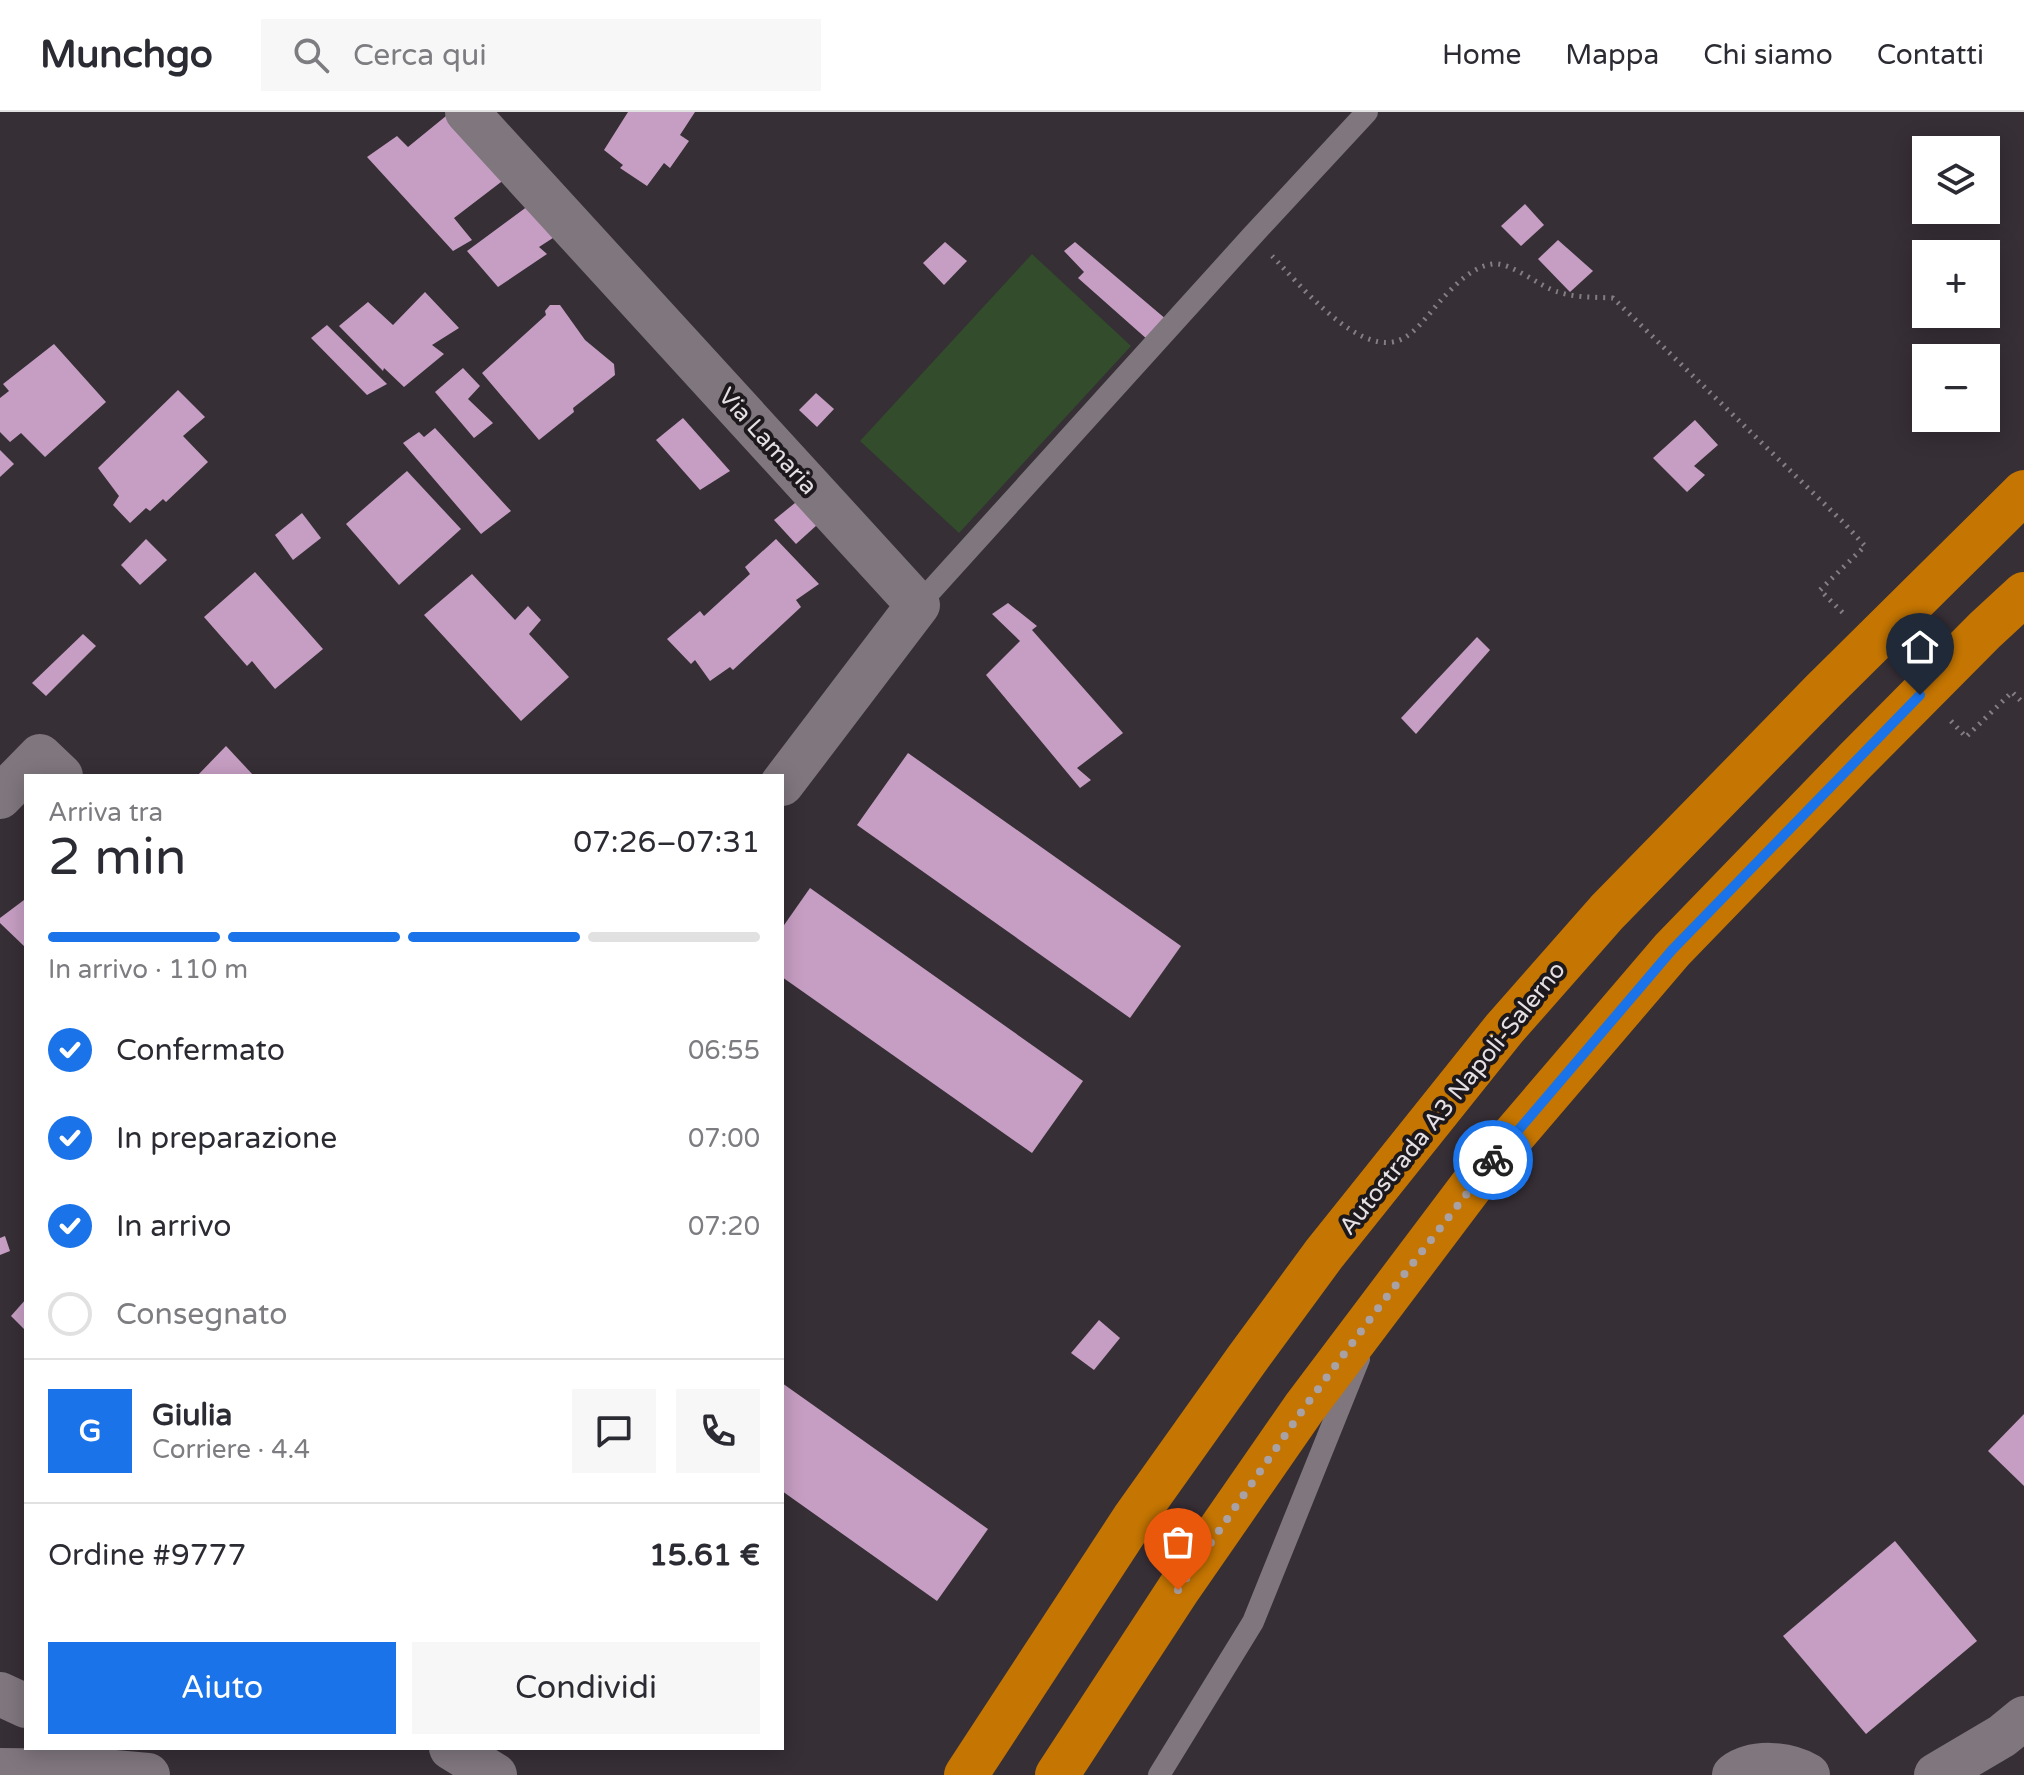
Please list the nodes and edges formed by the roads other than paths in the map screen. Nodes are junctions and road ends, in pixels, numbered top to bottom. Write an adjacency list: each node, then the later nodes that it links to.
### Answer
1 (467, 112): 5 (street, Via Lamaria)
2 (1367, 112): 5 (lane)
3 (2024, 492): 17 (highway, Autostrada A3 Napoli-Salerno)
4 (2024, 594): 9 (highway)
5 (918, 605): 7 (street)
6 (59, 774): 8 (street)
7 (784, 781)
8 (0, 797)
9 (1382, 1303): 18 (highway); 19 (lane)
10 (0, 1694): 11 (street)
11 (24, 1705)
12 (2024, 1718): 22 (street)
13 (454, 1750): 16 (street)
14 (0, 1770): 15 (street)
15 (148, 1775)
16 (495, 1775)
17 (966, 1775)
18 (1057, 1775)
19 (1159, 1775)
20 (1734, 1775): 21 (street)
21 (1808, 1775)
22 (1936, 1775)

